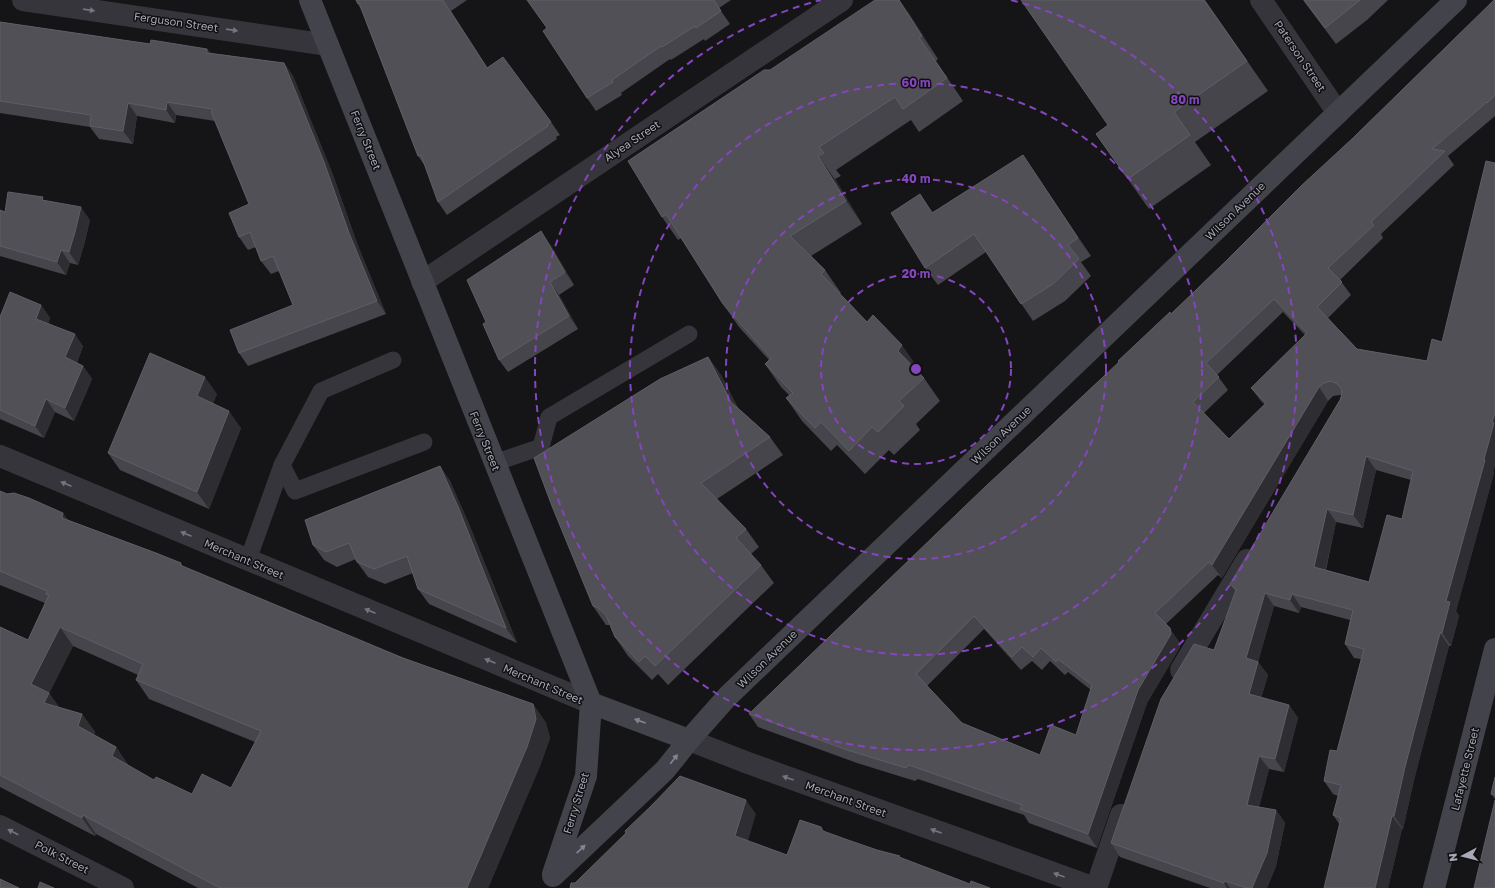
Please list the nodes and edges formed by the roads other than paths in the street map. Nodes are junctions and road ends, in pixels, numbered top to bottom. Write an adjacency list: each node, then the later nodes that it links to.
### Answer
1 (23, 0): 6 (street, Ferguson Street, one-way to 6)
2 (310, 0): 6 (main road, Ferry Street)
3 (842, 0): 8 (street, Alyea Street)
4 (1261, 0): 7 (street, Paterson Street)
5 (1456, 0): 7 (main road, Wilson Avenue)
6 (328, 44): 8 (main road, Ferry Street)
7 (1338, 112): 20 (main road, Wilson Avenue)
8 (422, 282): 13 (main road, Ferry Street)
9 (689, 334): 13 (lane)
10 (393, 360): 14 (lane)
11 (424, 442): 14 (lane)
12 (0, 456): 16 (street, Merchant Street, one-way to 12)
13 (494, 463): 19 (main road, Ferry Street)
14 (282, 465): 16 (lane)
15 (1257, 543): 18 (street)
16 (248, 560): 19 (street, Merchant Street, one-way to 16)
17 (1495, 649): 26 (main road, Lafayette Street)
18 (1171, 686)
19 (591, 703): 20 (main road, Merchant Street, one-way to 19); 23 (main road, Ferry Street)
20 (689, 740): 23 (main road, Wilson Avenue, one-way to 20); 25 (street, Merchant Street, one-way to 20)
21 (1128, 796): 25 (street)
22 (0, 826): 24 (street, Polk Street, one-way to 22)
23 (550, 882)
24 (123, 888)
25 (1096, 888)
26 (1434, 888)

